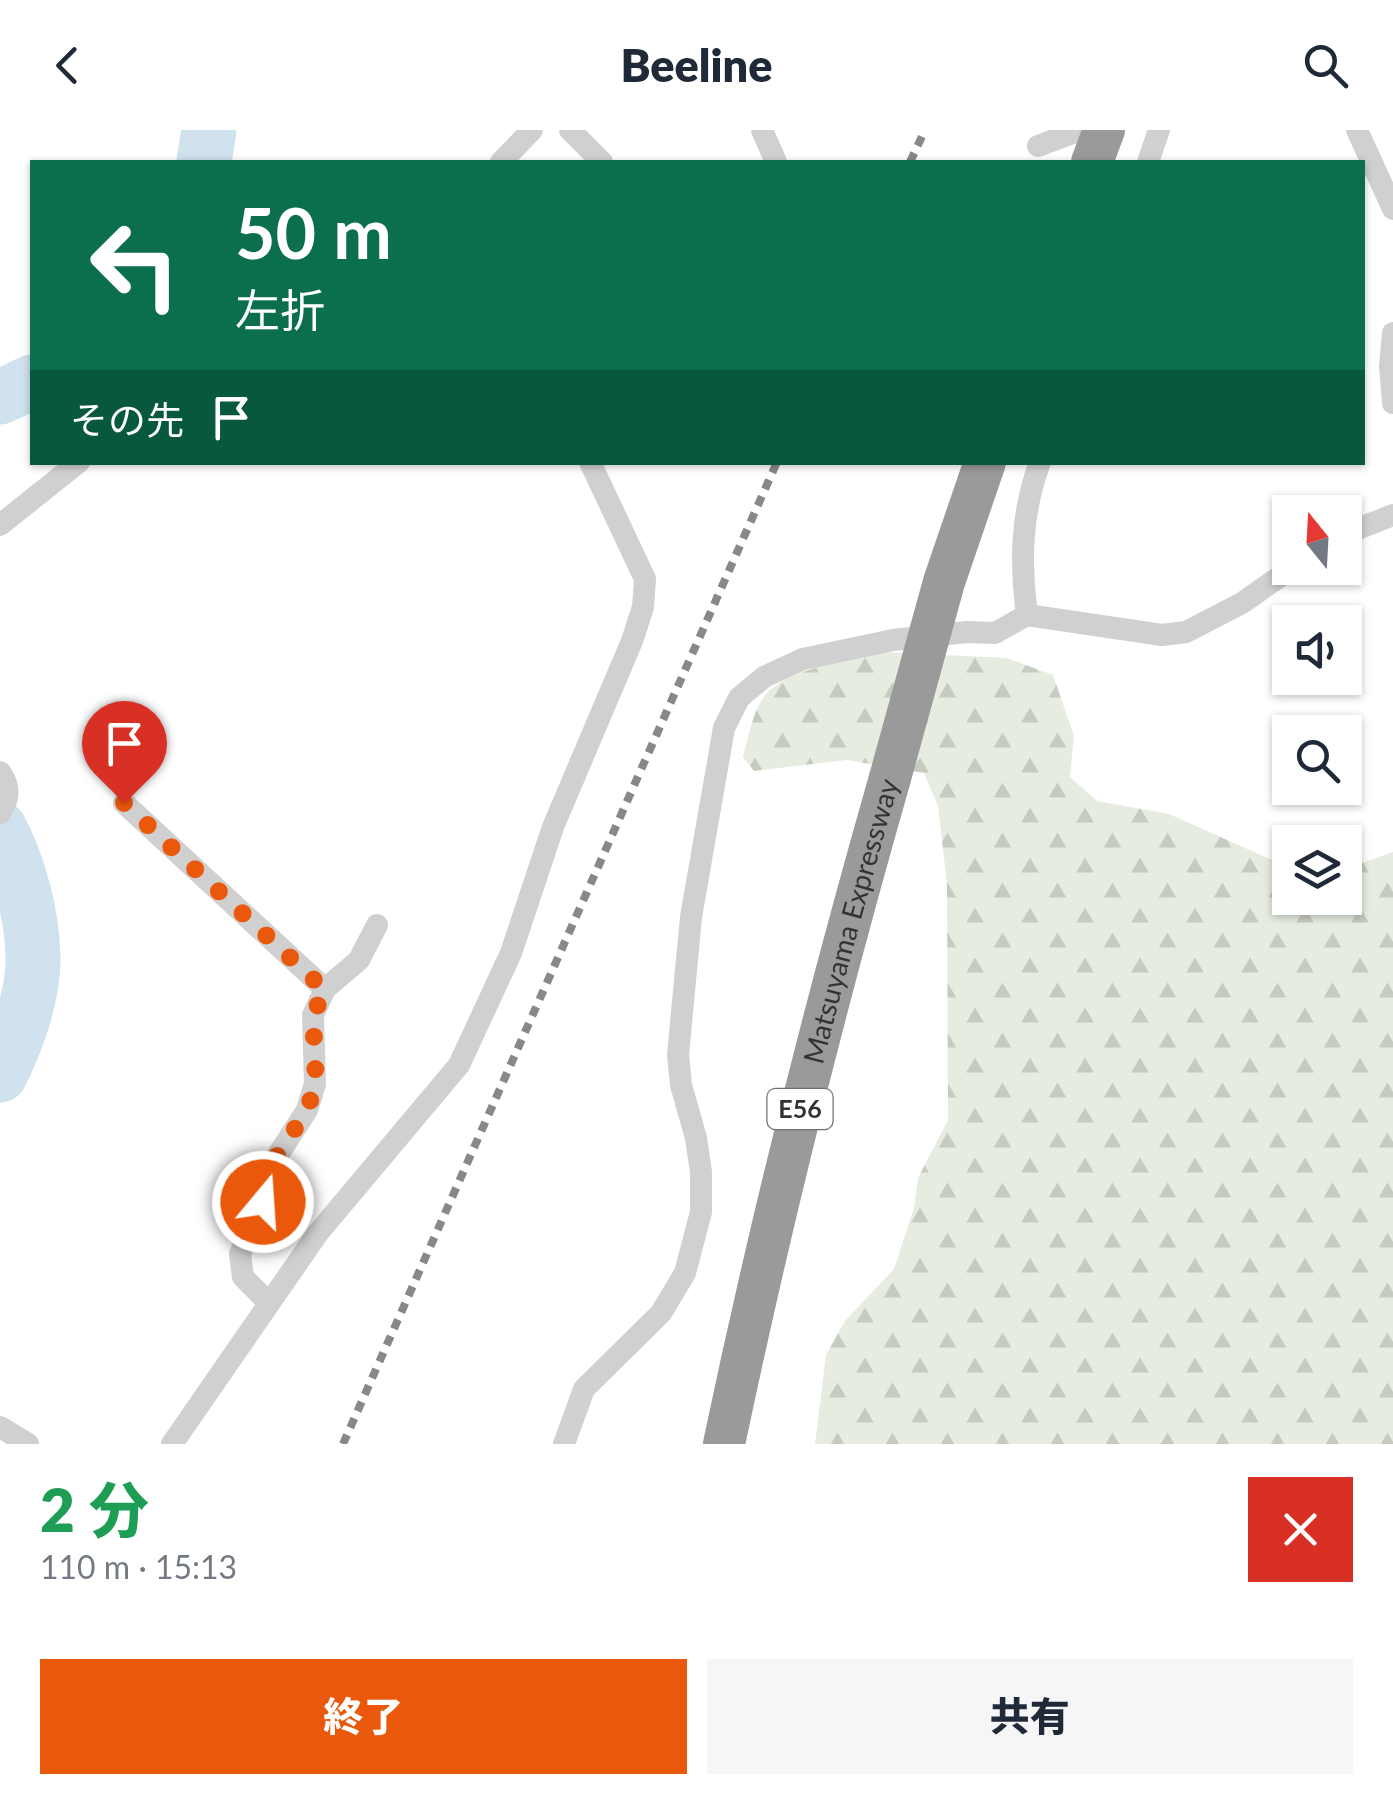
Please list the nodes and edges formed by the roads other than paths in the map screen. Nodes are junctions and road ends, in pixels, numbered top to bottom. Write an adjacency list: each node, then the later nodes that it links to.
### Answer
1 (532, 130): 9 (street)
2 (570, 130): 10 (street)
3 (762, 130): 11 (street)
4 (1081, 130): 8 (street)
5 (1104, 130): 12 (highway)
6 (1160, 130): 13 (street)
7 (1357, 130): 14 (street)
8 (1038, 146)
9 (504, 160)
10 (600, 160)
11 (775, 160)
12 (1093, 160)
13 (1149, 160)
14 (1393, 209)
15 (1393, 332): 16 (street)
16 (1393, 402)
17 (75, 465): 22 (street)
18 (591, 465): 31 (street)
19 (984, 465): 36 (highway, Matsuyama Expressway / E56, bridge)
20 (1039, 465): 25 (street)
21 (1393, 515): 23 (street)
22 (0, 525)
23 (1362, 527)
24 (1272, 582): 25 (street)
25 (1026, 615): 35 (street)
26 (0, 772): 28 (street)
27 (124, 803): 30 (street)
28 (4, 807)
29 (377, 926): 30 (street)
30 (325, 990): 31 (street)
31 (268, 1302): 34 (street)
32 (0, 1426): 33 (street)
33 (28, 1444)
34 (172, 1444)
35 (564, 1444)
36 (724, 1444)

